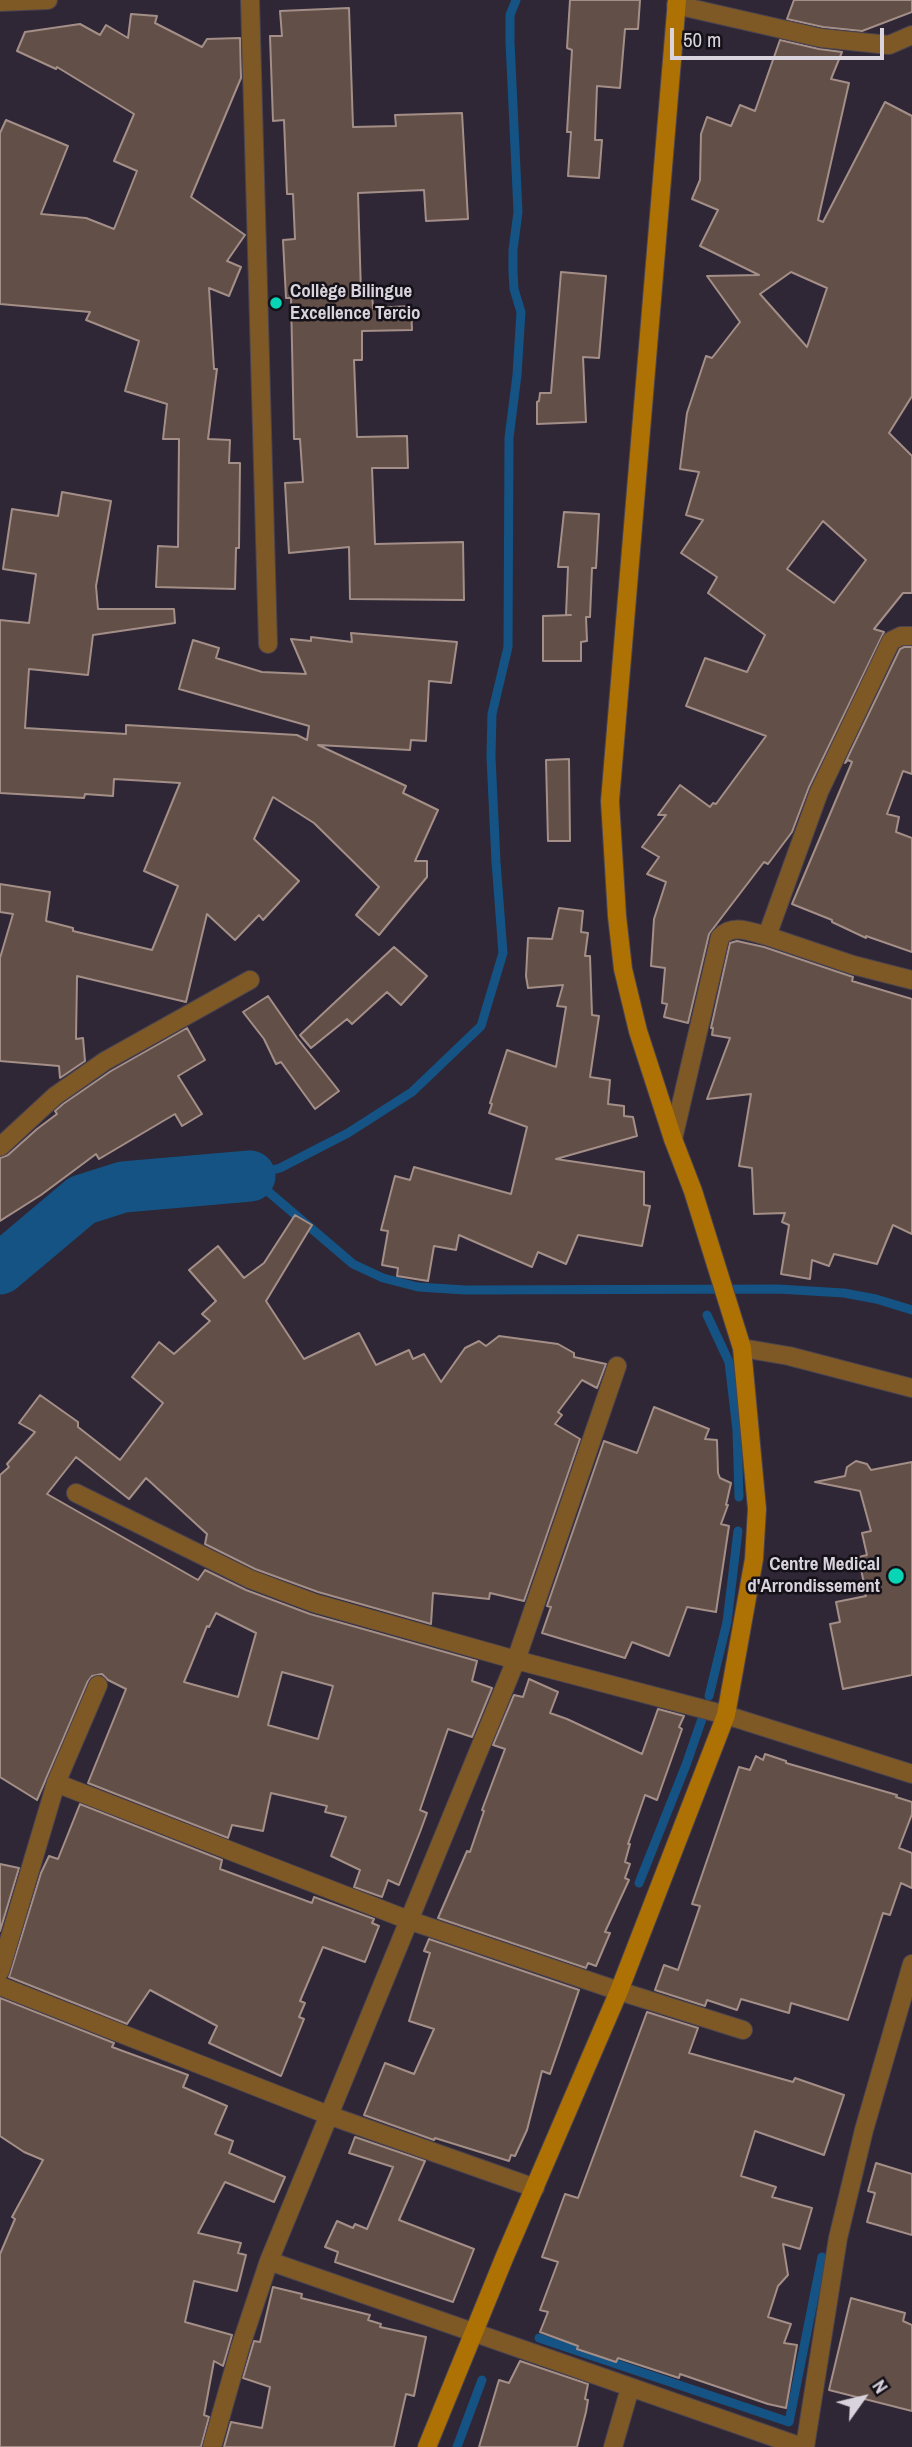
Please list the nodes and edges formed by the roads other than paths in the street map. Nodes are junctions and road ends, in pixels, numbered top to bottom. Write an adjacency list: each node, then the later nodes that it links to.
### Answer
1 (48, 0): 3 (street)
2 (250, 0): 7 (street)
3 (0, 2)
4 (676, 3): 5 (street); 11 (main road)
5 (912, 34)
6 (912, 636): 8 (street)
7 (268, 644)
8 (767, 936): 10 (street); 11 (street)
9 (250, 980): 12 (street)
10 (912, 980)
11 (673, 1139): 13 (main road)
12 (0, 1147)
13 (742, 1348): 15 (street); 19 (main road)
14 (617, 1366): 17 (street)
15 (912, 1388)
16 (76, 1493): 17 (street)
17 (516, 1660): 19 (street); 22 (street)
18 (98, 1685): 21 (street)
19 (726, 1715): 20 (street); 26 (main road)
20 (912, 1774)
21 (56, 1783): 22 (street); 24 (street)
22 (411, 1921): 26 (street); 28 (street)
23 (912, 1964): 36 (street)
24 (0, 1971)
25 (0, 1986): 28 (street)
26 (619, 1992): 27 (street); 29 (main road)
27 (743, 2030)
28 (331, 2116): 29 (street); 30 (street)
29 (535, 2188): 31 (main road)
30 (269, 2261): 31 (street); 33 (street)
31 (473, 2332): 32 (street); 34 (main road)
32 (630, 2388): 35 (street); 36 (street)
33 (212, 2447)
34 (426, 2447)
35 (613, 2447)
36 (803, 2447)

